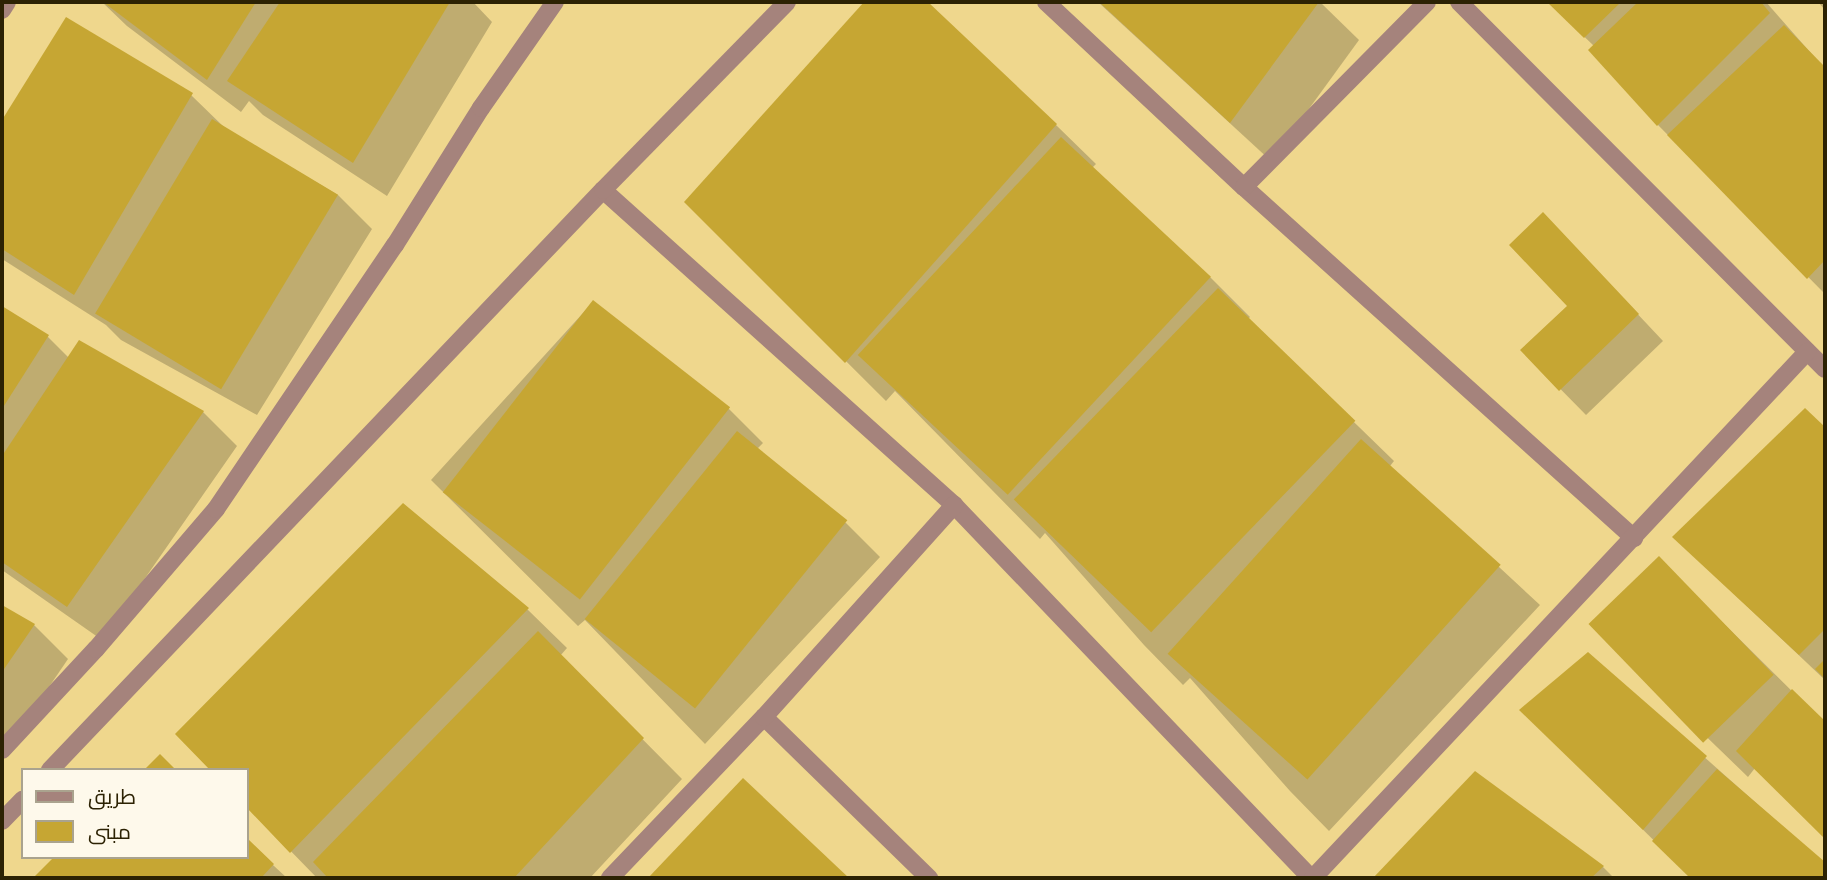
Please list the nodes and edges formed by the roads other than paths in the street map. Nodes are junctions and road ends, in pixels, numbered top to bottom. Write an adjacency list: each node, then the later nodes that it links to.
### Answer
1 (7, 2): 7 (street)
2 (555, 2): 15 (street)
3 (787, 2): 9 (street)
4 (1046, 2): 8 (street)
5 (1427, 2): 8 (street)
6 (1459, 2): 10 (street)
7 (2, 10)
8 (1244, 187): 13 (street)
9 (603, 190): 12 (street); 16 (street)
10 (1807, 352): 11 (street); 13 (street)
11 (1825, 369)
12 (954, 505): 14 (street); 21 (street)
13 (1634, 538): 21 (street)
14 (764, 717): 19 (street); 20 (street)
15 (2, 750)
16 (52, 768)
17 (21, 801): 18 (street)
18 (2, 821)
19 (610, 878)
20 (929, 878)
21 (1312, 878)

